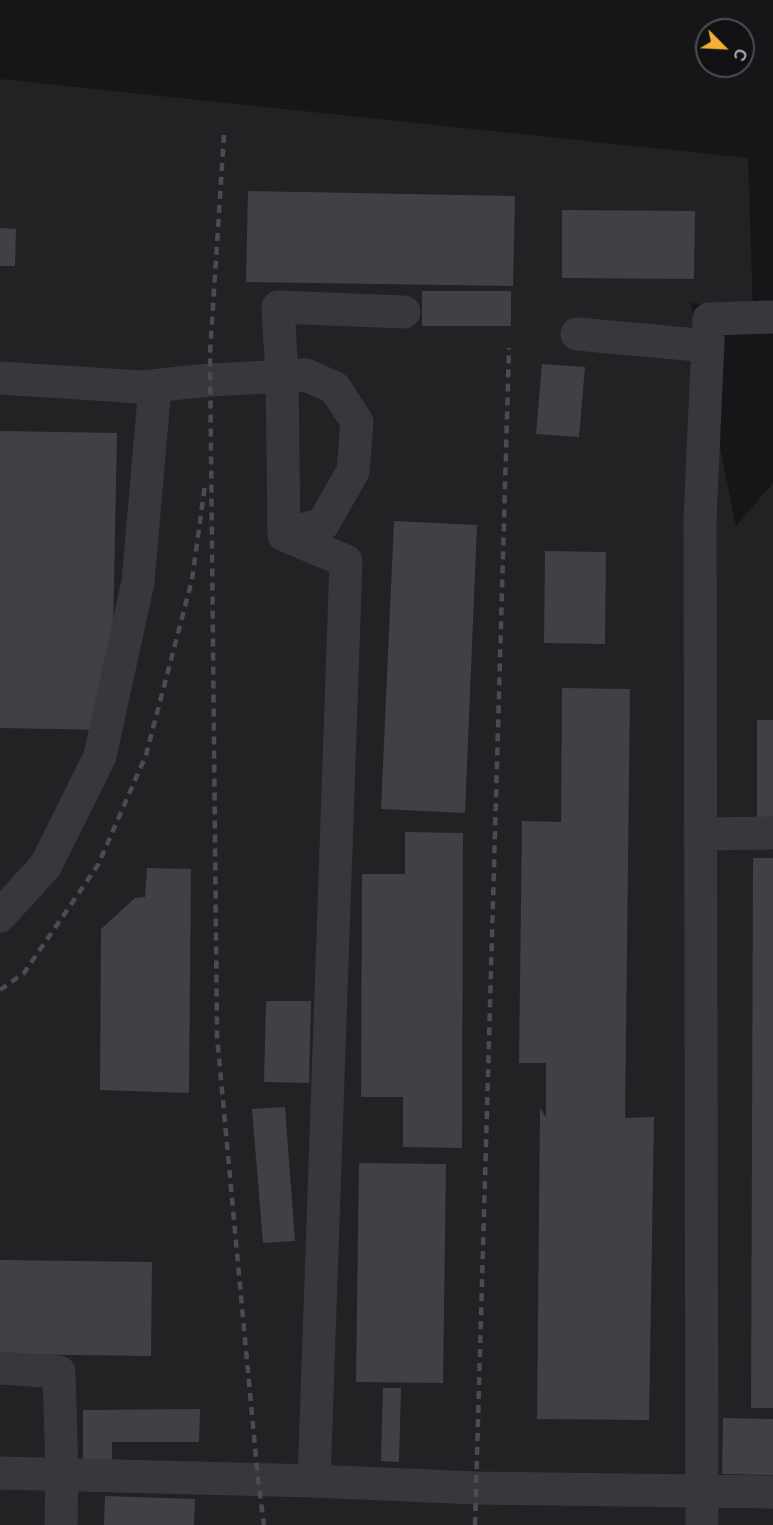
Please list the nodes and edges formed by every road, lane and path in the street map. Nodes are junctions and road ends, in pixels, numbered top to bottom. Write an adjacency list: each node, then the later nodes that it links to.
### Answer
1 (404, 312): 5 (lane)
2 (772, 317): 4 (lane)
3 (577, 334): 4 (lane)
4 (708, 346): 10 (lane)
5 (282, 376): 7 (lane); 8 (lane); 8 (lane)
6 (0, 378): 7 (lane)
7 (155, 386): 11 (lane)
8 (284, 535): 15 (lane)
9 (773, 833): 10 (lane)
10 (701, 834): 16 (lane)
11 (0, 916)
12 (0, 1368): 14 (lane)
13 (0, 1473): 14 (lane)
14 (62, 1474): 15 (lane); 18 (lane)
15 (314, 1481): 16 (lane)
16 (703, 1490): 17 (lane); 19 (lane)
17 (773, 1492)
18 (61, 1525)
19 (702, 1525)

